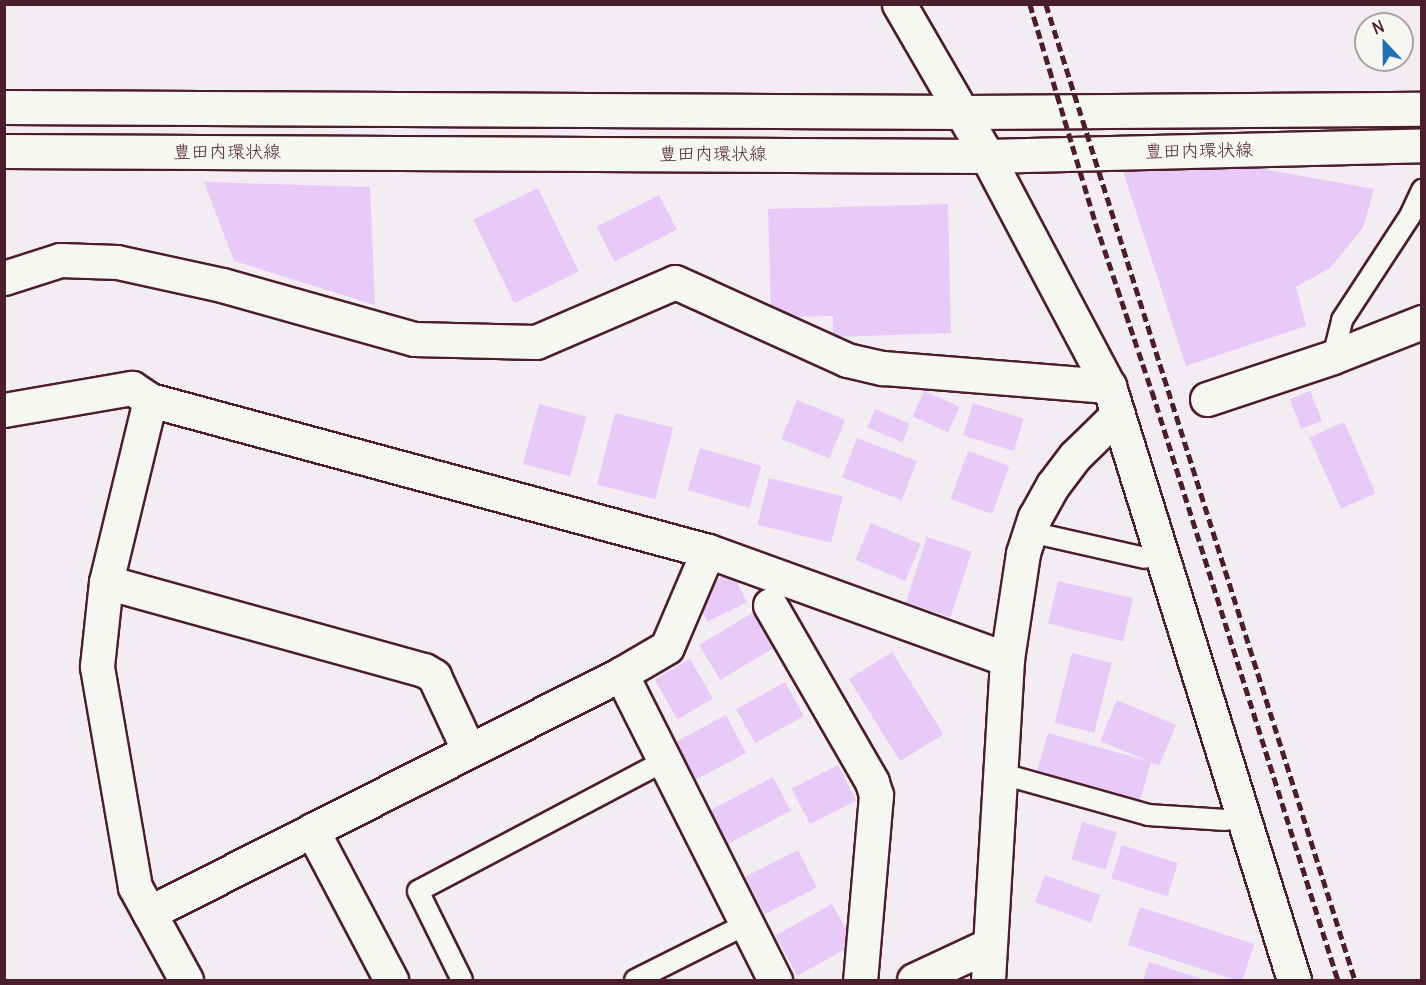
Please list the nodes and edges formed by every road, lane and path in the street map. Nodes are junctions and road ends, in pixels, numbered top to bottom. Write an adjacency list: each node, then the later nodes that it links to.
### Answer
1 (899, 4): 4 (street)
2 (4, 107): 4 (street)
3 (1422, 109): 4 (street)
4 (961, 112): 7 (street)
5 (1422, 145): 7 (street, 豊田内環状線)
6 (4, 151): 7 (street, 豊田内環状線)
7 (987, 156): 14 (street)
8 (1422, 190): 11 (lane)
9 (4, 278): 14 (street)
10 (1422, 322): 11 (street)
11 (1334, 357): 12 (street)
12 (1207, 399)
13 (150, 400): 15 (street); 17 (street); 19 (street)
14 (1114, 400): 16 (street); 39 (street)
15 (4, 410)
16 (1030, 532): 18 (lane); 21 (street)
17 (708, 551): 21 (street); 22 (street)
18 (1145, 558)
19 (106, 582): 23 (street); 28 (street)
20 (770, 605): 36 (street)
21 (1007, 659): 25 (street)
22 (621, 674): 23 (street); 24 (street)
23 (468, 749): 27 (street)
24 (665, 761): 29 (street); 33 (lane)
25 (999, 773): 26 (lane); 30 (street)
26 (1226, 820)
27 (312, 830): 28 (street); 32 (street)
28 (149, 913): 31 (street)
29 (747, 924): 34 (lane); 35 (street)
30 (989, 945): 37 (street); 38 (street)
31 (186, 981)
32 (391, 981)
33 (462, 981)
34 (634, 981)
35 (775, 981)
36 (860, 981)
37 (914, 981)
38 (988, 981)
39 (1294, 981)

